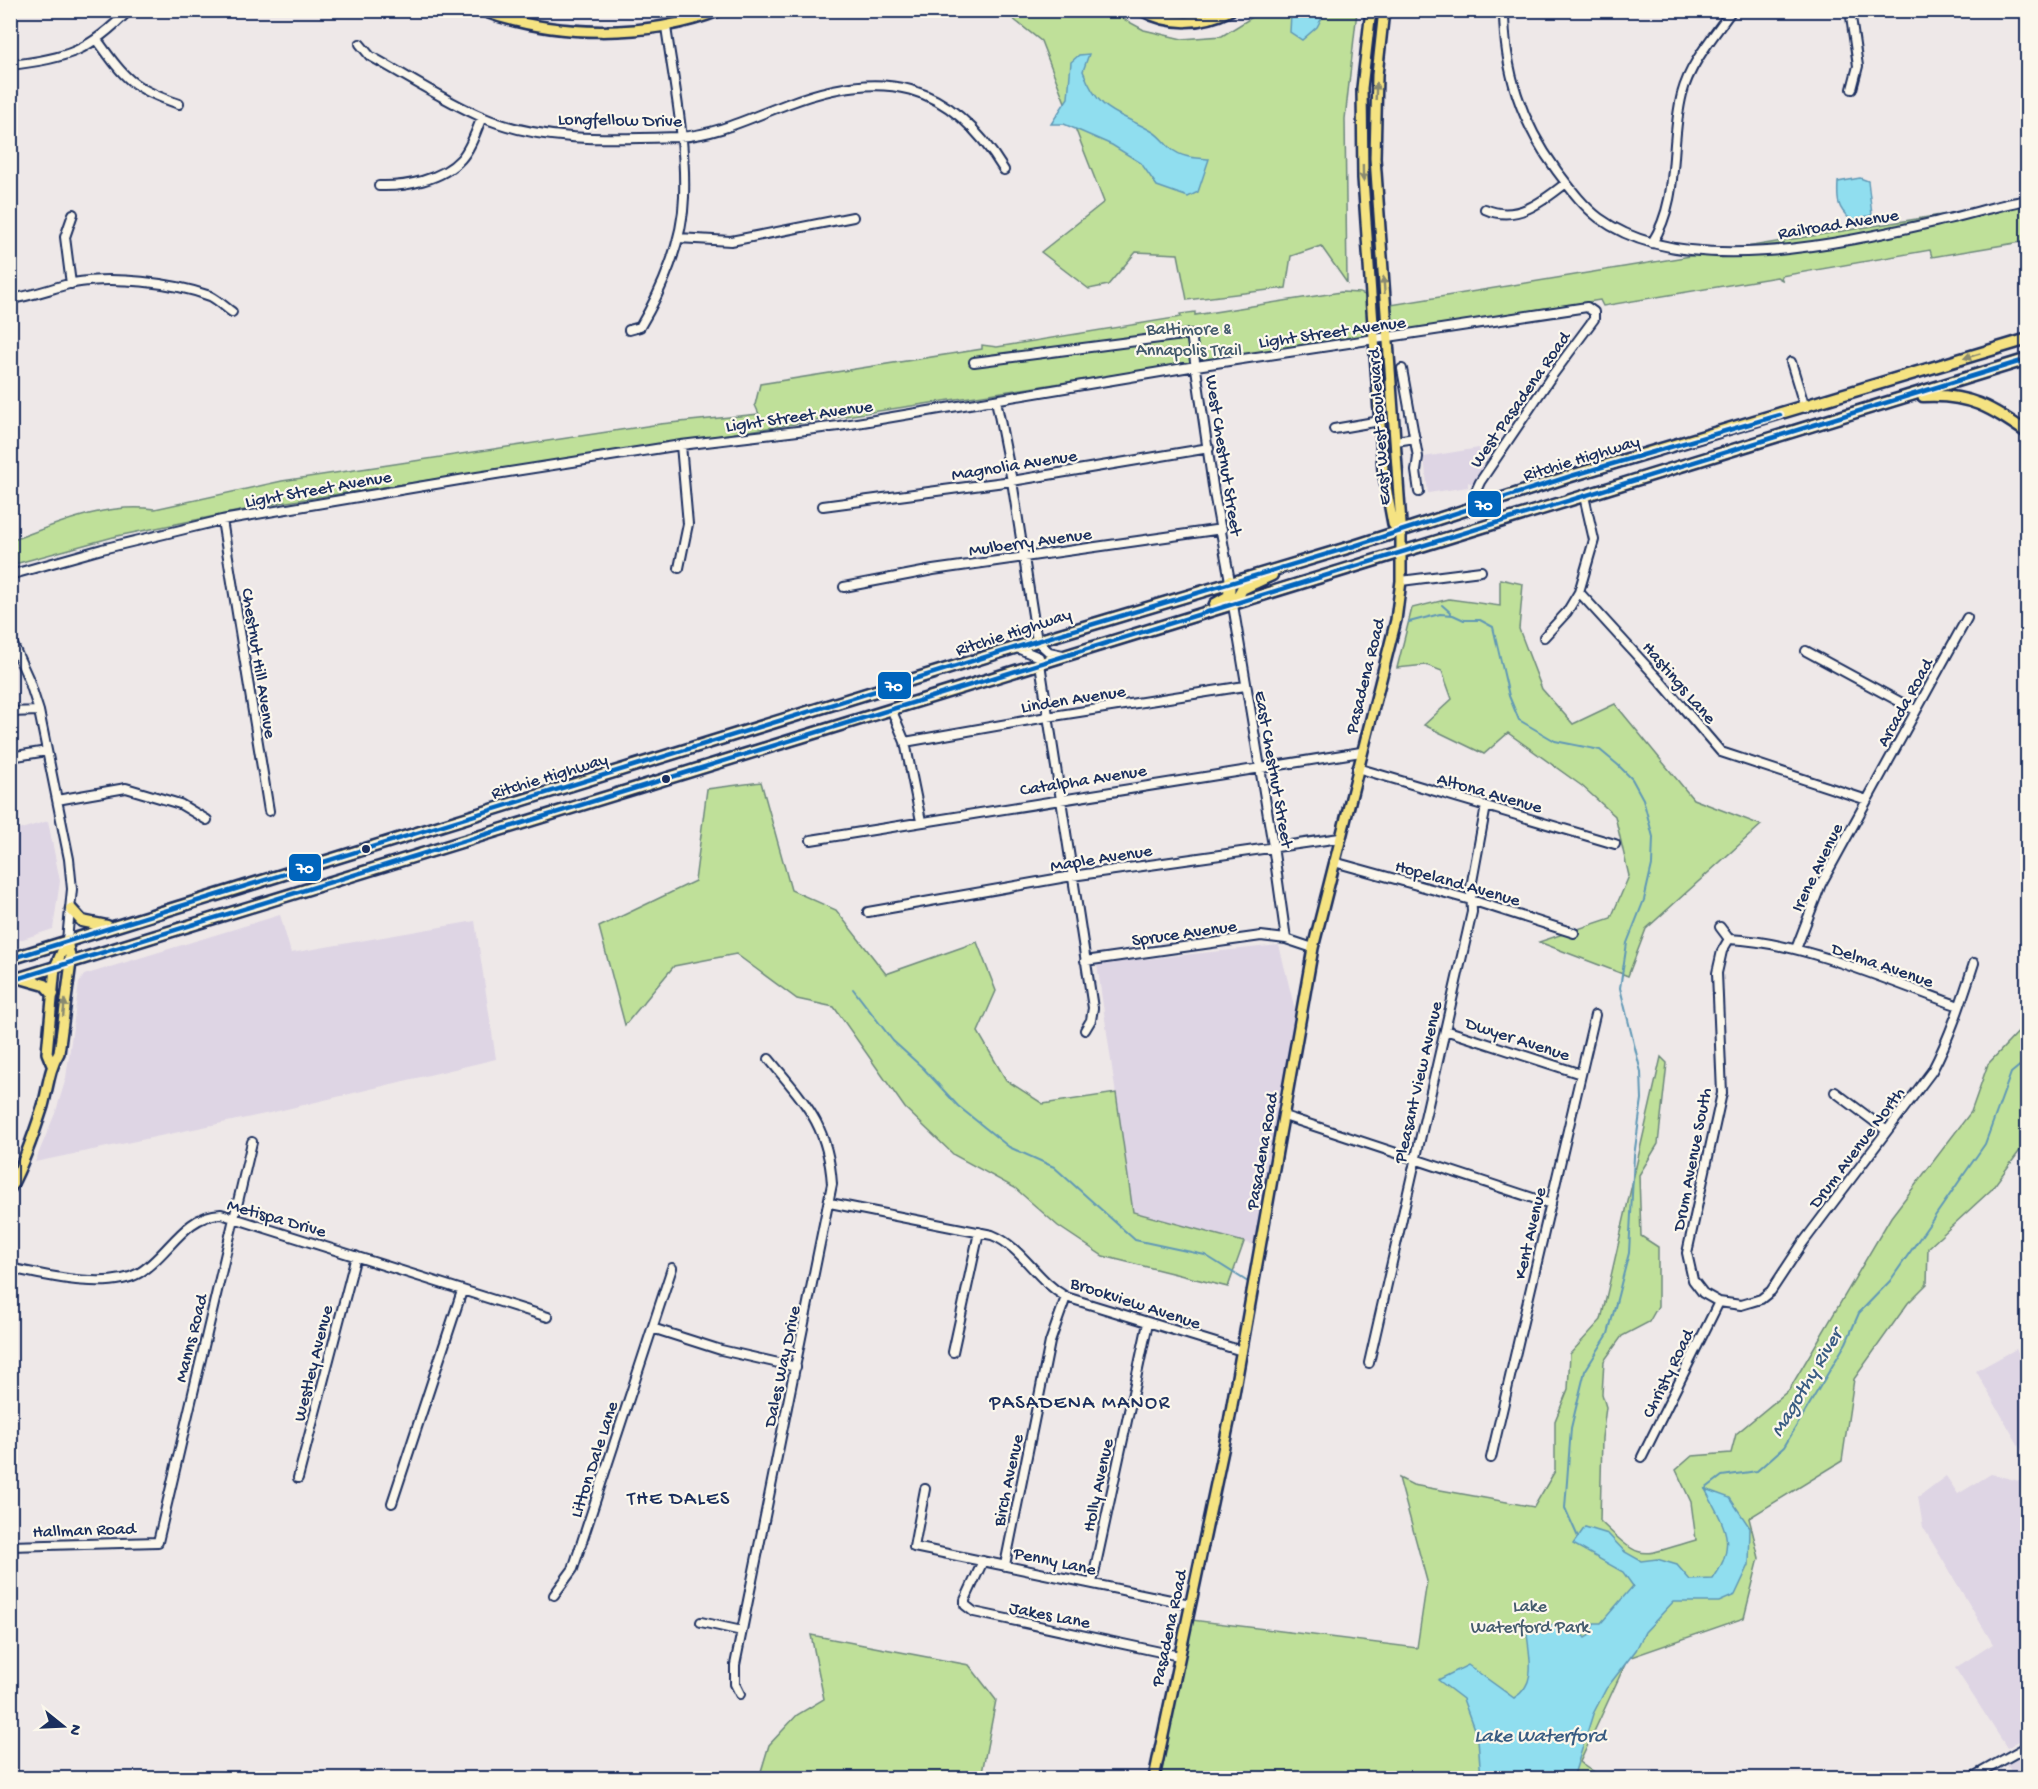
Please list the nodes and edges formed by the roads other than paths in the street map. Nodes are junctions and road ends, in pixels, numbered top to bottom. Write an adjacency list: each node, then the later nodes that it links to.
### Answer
1 (129, 10): 12 (street)
2 (480, 10): 11 (main road)
3 (721, 10): 11 (main road)
4 (1141, 10): 5 (main road)
5 (1231, 10)
6 (1371, 10): 35 (main road, East West Boulevard, one-way to 35)
7 (1384, 10): 33 (main road, East West Boulevard, one-way to 7)
8 (1504, 10): 20 (street, Railroad Avenue)
9 (1732, 10): 27 (street)
10 (1850, 10): 15 (street)
11 (666, 27): 18 (street)
12 (98, 40): 14 (street); 16 (street)
13 (360, 44): 17 (street, Longfellow Drive)
14 (10, 65)
15 (1852, 89)
16 (179, 104)
17 (482, 117): 18 (street, Longfellow Drive); 21 (street)
18 (682, 136): 19 (street, Longfellow Drive); 26 (street)
19 (1004, 170)
20 (1566, 183): 23 (street); 27 (street, Railroad Avenue)
21 (379, 186)
22 (2028, 200): 27 (street, Railroad Avenue)
23 (1485, 209)
24 (73, 214): 28 (street)
25 (853, 217): 26 (street)
26 (678, 238): 32 (street)
27 (1652, 243)
28 (71, 284): 29 (street); 30 (street)
29 (10, 299)
30 (232, 312)
31 (1594, 312): 33 (street, Light Street Avenue); 55 (street, West Pasadena Road)
32 (629, 330)
33 (1388, 339): 35 (street, Light Street Avenue); 48 (main road, East West Boulevard)
34 (2028, 339): 43 (highway, Ritchie Highway, one-way to 43)
35 (1374, 341): 39 (street, Light Street Avenue); 44 (main road, East West Boulevard)
36 (2028, 359): 41 (highway)
37 (974, 362): 39 (street, West Chestnut Street)
38 (1791, 362): 43 (street)
39 (1196, 366): 42 (street, Light Street Avenue); 50 (street, West Chestnut Street)
40 (1402, 369): 47 (street)
41 (1902, 398): 46 (highway); 53 (highway)
42 (996, 400): 49 (street, Light Street Avenue); 51 (street)
43 (1805, 408): 55 (highway, Ritchie Highway)
44 (1380, 421): 45 (street); 58 (main road, East West Boulevard)
45 (1335, 429)
46 (2028, 433)
47 (1415, 438): 48 (street); 52 (street)
48 (1396, 441): 58 (main road, East West Boulevard)
49 (681, 445): 56 (street, Light Street Avenue); 62 (street)
50 (1209, 448): 51 (street, Magnolia Avenue); 57 (street, West Chestnut Street)
51 (1012, 481): 54 (street, Magnolia Avenue); 60 (street)
52 (1419, 492)
53 (1584, 496): 59 (highway); 68 (street)
54 (823, 506)
55 (1478, 506): 58 (highway, Ritchie Highway)
56 (222, 520): 64 (street, Light Street Avenue); 97 (street, Chestnut Hill Avenue)
57 (1222, 530): 60 (street, Mulberry Avenue); 65 (street, West Chestnut Street)
58 (1399, 532): 59 (main road, Pasadena Road); 61 (highway, Ritchie Highway)
59 (1400, 553): 66 (main road, Pasadena Road); 69 (highway)
60 (1022, 558): 67 (street, Mulberry Avenue); 74 (street)
61 (1300, 562): 65 (highway, Ritchie Highway); 69 (highway)
62 (679, 568)
63 (1481, 571): 66 (street)
64 (10, 576)
65 (1230, 581): 71 (highway); 74 (highway, Ritchie Highway)
66 (1401, 581): 87 (main road, Pasadena Road)
67 (844, 588)
68 (1579, 592): 72 (street); 95 (street, Hastings Lane)
69 (1233, 605): 71 (highway); 79 (street, East Chestnut Street)
70 (1967, 618): 80 (street, Arcada Road)
71 (1163, 627): 77 (highway)
72 (1544, 637)
73 (10, 638): 81 (street)
74 (1037, 641): 75 (highway, Ritchie Highway); 77 (street)
75 (1016, 648): 78 (street); 88 (highway, Ritchie Highway)
76 (1806, 651): 80 (street)
77 (1068, 657): 78 (highway)
78 (1040, 665): 82 (highway); 84 (street)
79 (1245, 687): 84 (street, Linden Avenue); 90 (street, East Chestnut Street)
80 (1916, 710): 95 (street, Arcada Road)
81 (39, 711): 83 (street); 86 (street)
82 (891, 711): 85 (street); 92 (highway)
83 (10, 712)
84 (1047, 717): 85 (street, Linden Avenue); 93 (street)
85 (905, 742): 99 (street)
86 (47, 751): 89 (street); 94 (street)
87 (1361, 752): 90 (street, Catalpha Avenue); 91 (main road, Pasadena Road)
88 (676, 754): 92 (highway); 109 (highway, Ritchie Highway)
89 (10, 757)
90 (1259, 766): 93 (street, Catalpha Avenue); 103 (street, East Chestnut Street)
91 (1357, 768): 96 (street, Altona Avenue); 100 (main road, Pasadena Road)
92 (682, 775): 118 (highway)
93 (1061, 798): 99 (street, Catalpha Avenue); 105 (street)
94 (57, 800): 98 (street); 107 (street)
95 (1867, 800): 116 (street, Irene Avenue)
96 (1486, 806): 102 (street, Altona Avenue); 106 (street, Pleasant View Avenue)
97 (269, 811)
98 (207, 820)
99 (921, 821): 101 (street, Catalpha Avenue)
100 (1340, 838): 103 (street, Maple Avenue); 104 (main road, Pasadena Road)
101 (811, 840)
102 (1615, 844)
103 (1274, 846): 105 (street, Maple Avenue); 112 (street, East Chestnut Street)
104 (1334, 862): 106 (street, Hopeland Avenue); 115 (main road, Pasadena Road)
105 (1072, 876): 108 (street, Maple Avenue); 119 (street)
106 (1471, 900): 111 (street, Hopeland Avenue); 127 (street, Pleasant View Avenue)
107 (71, 909): 109 (highway); 114 (street)
108 (868, 912)
109 (113, 927): 114 (highway, Ritchie Highway)
110 (1720, 927): 113 (street)
111 (1574, 933)
112 (1286, 939): 115 (street, Spruce Avenue); 119 (street, Spruce Avenue)
113 (1729, 939): 116 (street); 146 (street, Drum Avenue South)
114 (67, 940): 117 (highway, Ritchie Highway); 118 (main road); 121 (main road)
115 (1313, 948): 132 (main road, Pasadena Road)
116 (1796, 949): 124 (street, Delma Avenue)
117 (10, 958)
118 (71, 962): 121 (highway); 129 (main road, one-way to 118)
119 (1085, 962): 126 (street)
120 (1974, 963): 124 (street, Drum Avenue North)
121 (55, 967): 122 (highway); 123 (main road)
122 (15, 980): 123 (highway)
123 (53, 994): 129 (main road)
124 (1959, 1006): 133 (street, Drum Avenue North)
125 (1595, 1015): 130 (street, Kent Avenue)
126 (1085, 1030)
127 (1445, 1030): 130 (street, Dwyer Avenue); 135 (street, Pleasant View Avenue)
128 (770, 1059): 137 (street, Dales Way Drive)
129 (52, 1065): 136 (main road)
130 (1581, 1074): 138 (street, Kent Avenue)
131 (1835, 1092): 133 (street)
132 (1284, 1116): 135 (street); 150 (main road, Pasadena Road)
133 (1887, 1131): 146 (street, Drum Avenue North)
134 (252, 1142): 139 (street, Manns Road)
135 (1415, 1158): 138 (street); 152 (street, Pleasant View Avenue)
136 (10, 1189)
137 (830, 1203): 140 (street, Brookview Avenue); 153 (street, Dales Way Drive)
138 (1551, 1204): 155 (street, Kent Avenue)
139 (236, 1219): 141 (street, Metispa Drive); 142 (street, Metispa Drive); 159 (street, Manns Road)
140 (979, 1232): 145 (street, Brookview Avenue); 151 (street)
141 (356, 1256): 144 (street, Metispa Drive); 156 (street, Westley Avenue)
142 (10, 1268)
143 (672, 1268): 149 (street, Litton Dale Lane)
144 (462, 1291): 147 (street, Metispa Drive); 158 (street)
145 (1066, 1297): 148 (street, Brookview Avenue); 162 (street, Birch Avenue)
146 (1719, 1302): 154 (street, Christy Road)
147 (548, 1317)
148 (1148, 1323): 150 (street, Brookview Avenue); 163 (street, Holly Avenue)
149 (652, 1328): 153 (street); 164 (street, Litton Dale Lane)
150 (1242, 1351): 165 (main road, Pasadena Road)
151 (953, 1352)
152 (1369, 1363)
153 (796, 1367): 167 (street, Dales Way Drive)
154 (1642, 1457)
155 (1491, 1458)
156 (298, 1478)
157 (925, 1489): 161 (street, Penny Lane)
158 (392, 1503)
159 (158, 1542): 160 (street, Hallman Road)
160 (10, 1546)
161 (983, 1561): 162 (street, Penny Lane); 168 (street, Jakes Lane)
162 (1005, 1565): 163 (street, Penny Lane)
163 (1092, 1583): 165 (street, Penny Lane)
164 (554, 1595)
165 (1190, 1604): 168 (main road, Pasadena Road)
166 (701, 1622): 167 (street)
167 (742, 1631): 169 (street, Dales Way Drive)
168 (1179, 1656): 171 (main road, Pasadena Road)
169 (740, 1694)
170 (2028, 1746): 172 (street)
171 (1154, 1779)
172 (1971, 1779)

